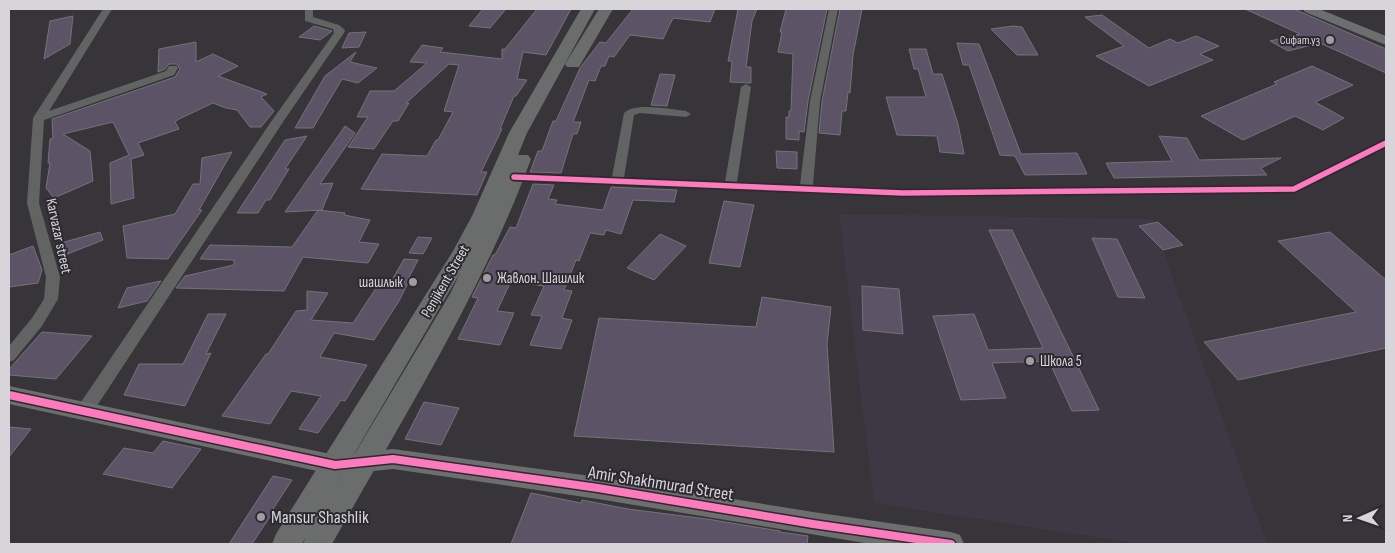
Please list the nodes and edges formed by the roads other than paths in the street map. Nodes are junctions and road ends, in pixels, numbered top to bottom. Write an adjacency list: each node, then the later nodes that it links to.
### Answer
1 (107, 9): 12 (street, Karvazar street)
2 (309, 9): 20 (street)
3 (588, 9): 22 (main road, Penjikent Street)
4 (606, 9): 14 (main road, Penjikent Street)
5 (833, 9): 17 (street)
6 (1319, 10): 7 (street); 8 (street)
7 (1386, 34)
8 (1386, 41)
9 (173, 68): 12 (street)
10 (746, 87): 16 (street)
11 (686, 114): 15 (street)
12 (39, 118): 18 (street, Karvazar street)
13 (1386, 143): 17 (street)
14 (514, 177): 15 (street); 21 (main road, Penjikent Street)
15 (617, 182): 16 (street)
16 (730, 187): 17 (street)
17 (806, 190)
18 (9, 356)
19 (9, 395): 20 (street)
20 (85, 410): 22 (street)
21 (366, 461): 22 (street); 24 (main road, Penjikent Street); 25 (street, Amir Shakhmurad Street)
22 (335, 465): 23 (main road, Penjikent Street)
23 (286, 544)
24 (317, 544)
25 (951, 544)

